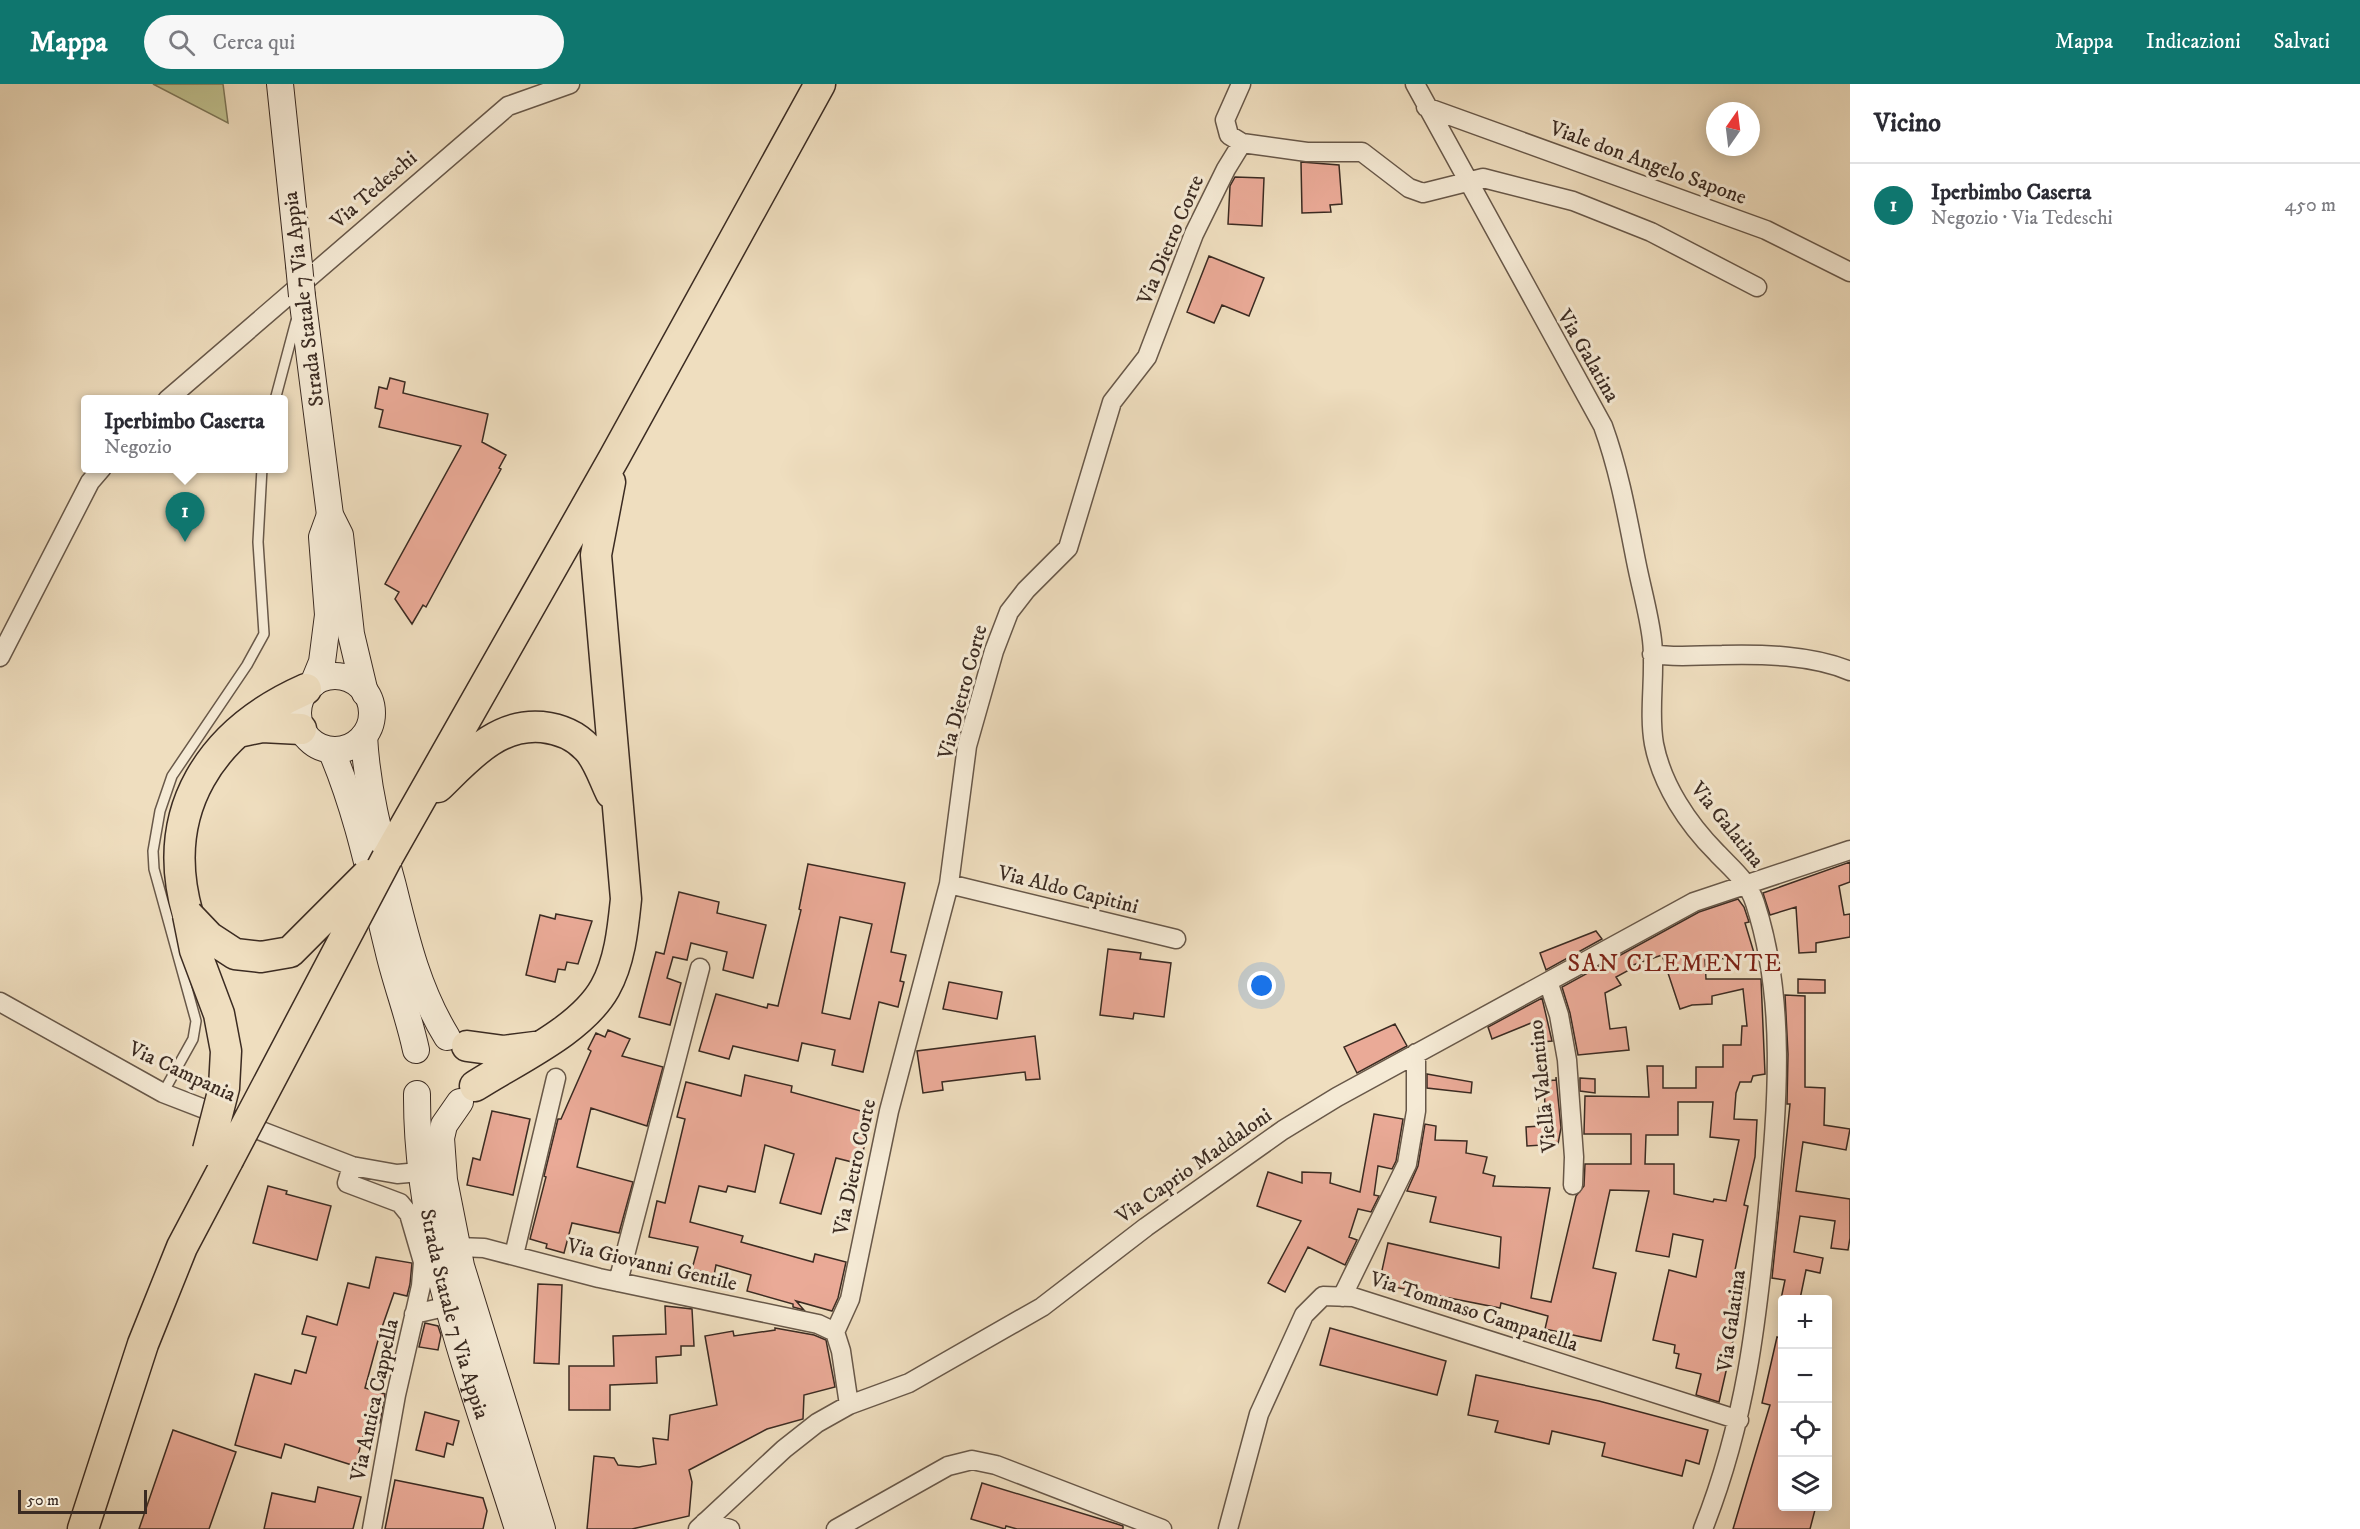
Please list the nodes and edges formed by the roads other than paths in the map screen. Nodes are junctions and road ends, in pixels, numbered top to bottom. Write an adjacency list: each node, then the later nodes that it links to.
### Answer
1 (280, 84): 11 (main road, Strada Statale 7 Via Appia, bridge)
2 (570, 84): 12 (street, Via Tedeschi)
3 (820, 84): 14 (highway)
4 (1241, 84): 7 (street)
5 (1414, 84): 6 (street, Via Galatina)
6 (1426, 107): 8 (street, Via Galatina); 9 (street, Viale don Angelo Sapone)
7 (1242, 143): 8 (street); 31 (street, Via Dietro Corte)
8 (1467, 181): 10 (street); 18 (street, Via Galatina)
9 (1850, 272)
10 (1757, 287)
11 (302, 296): 13 (lane); 17 (main road, Strada Statale 7 Via Appia)
12 (172, 395)
13 (276, 395)
14 (614, 458): 27 (highway); 28 (highway)
15 (98, 473): 19 (street)
16 (262, 473): 43 (lane)
17 (330, 515): 21 (main road, Strada Statale 7 Via Appia); 22 (main road, Strada Statale 7 Via Appia)
18 (1652, 654): 20 (street); 32 (street, Via Galatina)
19 (0, 657)
20 (1850, 671)
21 (310, 687): 22 (main road); 23 (main road, Strada Statale 7 Via Appia); 24 (highway)
22 (365, 693): 25 (main road, Strada Statale 7 Via Appia)
23 (301, 729): 24 (highway); 26 (main road)
24 (235, 733): 33 (highway)
25 (364, 736): 26 (main road); 39 (main road, Strada Statale 7 Via Appia)
26 (331, 750): 40 (main road, Strada Statale 7 Via Appia)
27 (416, 806): 28 (highway); 30 (highway)
28 (618, 806): 38 (highway)
29 (1850, 850): 32 (street, Via Caprio Maddaloni)
30 (387, 858): 33 (highway, bridge); 46 (highway, bridge)
31 (949, 884): 34 (street, Via Aldo Capitini); 56 (street, Via Dietro Corte)
32 (1747, 886): 36 (street, Via Caprio Maddaloni); 58 (street, Via Galatina)
33 (188, 915): 46 (highway, bridge)
34 (1176, 939)
35 (700, 969): 52 (street)
36 (1549, 984): 41 (street, Via Caprio Maddaloni); 49 (street, Viella Valentino)
37 (0, 1002): 43 (street, Via Campania)
38 (555, 1037): 39 (highway); 45 (highway)
39 (457, 1041): 40 (main road); 45 (main road, Strada Statale 7 Via Appia)
40 (416, 1050): 44 (main road, Strada Statale 7 Via Appia)
41 (1416, 1053): 53 (street); 57 (street, Via Caprio Maddaloni)
42 (556, 1078): 51 (street)
43 (163, 1094): 47 (street, Via Campania)
44 (417, 1094): 45 (main road); 48 (main road, Strada Statale 7 Via Appia)
45 (467, 1094): 50 (main road, Strada Statale 7 Via Appia)
46 (218, 1155): 61 (highway)
47 (352, 1166): 48 (street, Via Campania); 55 (street)
48 (420, 1172): 54 (main road, Strada Statale 7 Via Appia)
49 (1573, 1185)
50 (458, 1247): 51 (street, Via Giovanni Gentile); 64 (main road, Strada Statale 7 Via Appia)
51 (514, 1255): 52 (street, Via Giovanni Gentile)
52 (618, 1282): 56 (street, Via Giovanni Gentile)
53 (1342, 1297): 58 (street, Via Tommaso Campanella); 67 (street, Via Tommaso Campanella)
54 (449, 1306): 55 (street, Via Antica Cappella); 63 (main road, Strada Statale 7 Via Appia)
55 (414, 1314): 62 (street, Via Antica Cappella)
56 (835, 1332): 57 (street)
57 (849, 1405): 60 (street, Via Caprio Maddaloni)
58 (1739, 1420): 68 (street, Via Galatina)
59 (1148, 1525): 66 (street)
60 (701, 1526): 65 (street)
61 (83, 1529)
62 (372, 1529)
63 (518, 1529)
64 (542, 1529)
65 (730, 1529)
66 (836, 1529)
67 (1228, 1529)
68 (1703, 1529)

